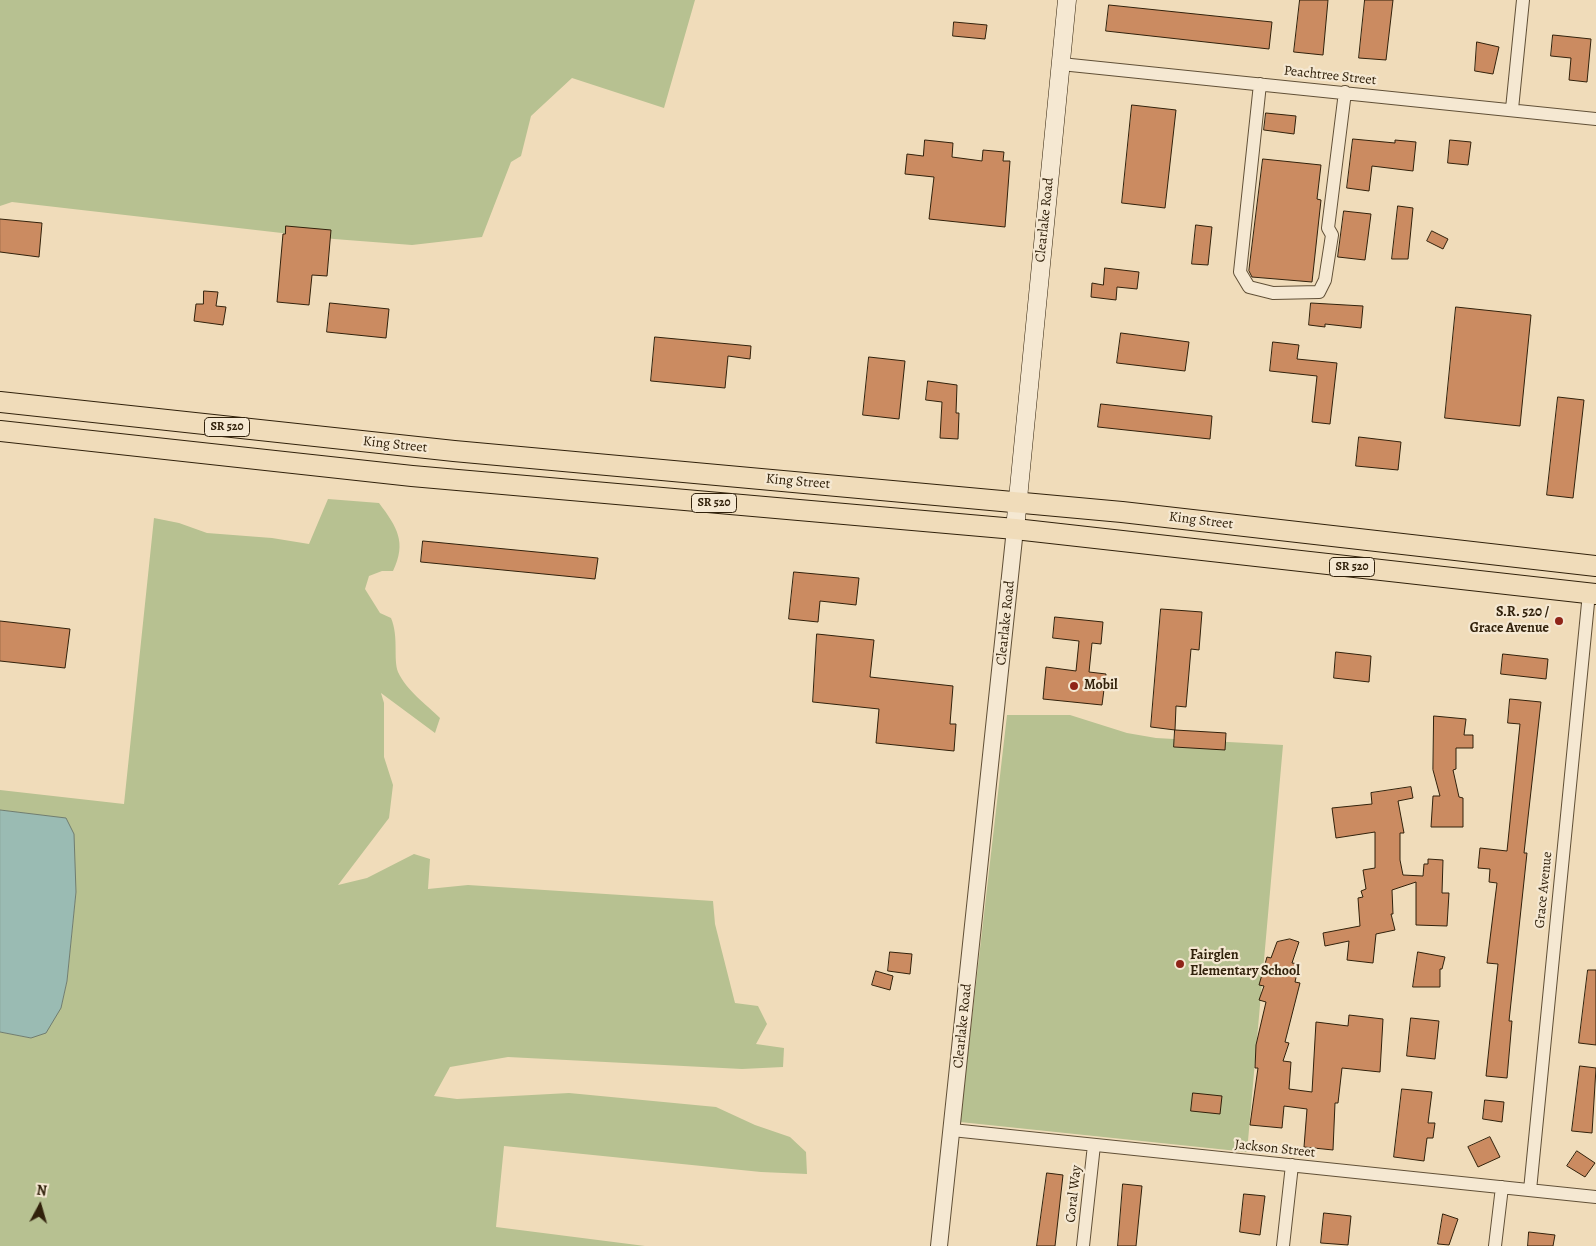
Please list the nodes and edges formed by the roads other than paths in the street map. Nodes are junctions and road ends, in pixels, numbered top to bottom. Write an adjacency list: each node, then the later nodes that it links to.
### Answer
1 (1067, 0): 3 (main road, Clearlake Road)
2 (1523, 0): 6 (street)
3 (1061, 64): 4 (street, Peachtree Street); 14 (main road, Clearlake Road)
4 (1260, 84): 5 (street, Peachtree Street); 5 (street)
5 (1344, 92): 6 (street, Peachtree Street)
6 (1512, 109): 7 (street, Peachtree Street)
7 (1596, 119)
8 (1, 403): 10 (main road, King Street / SR 520)
9 (0, 431): 11 (main road, King Street / SR 520)
10 (454, 451): 11 (main road); 12 (main road, King Street / SR 520)
11 (201, 453): 13 (main road, King Street / SR 520)
12 (623, 465): 13 (main road); 14 (main road, King Street / SR 520)
13 (621, 494): 15 (main road, King Street / SR 520)
14 (1017, 502): 15 (main road, Clearlake Road); 16 (main road, King Street / SR 520)
15 (1015, 529): 17 (main road, King Street / SR 520); 18 (street, Clearlake Road)
16 (1596, 566)
17 (1594, 589): 22 (street, Grace Avenue)
18 (952, 1130): 19 (street, Jackson Street); 24 (street, Clearlake Road)
19 (1094, 1145): 20 (street, Jackson Street); 25 (street, Coral Way)
20 (1292, 1166): 21 (street, Jackson Street); 26 (street)
21 (1502, 1187): 22 (street, Jackson Street); 27 (street)
22 (1530, 1190): 23 (street, Jackson Street)
23 (1596, 1197)
24 (939, 1246)
25 (1083, 1246)
26 (1283, 1246)
27 (1495, 1246)

